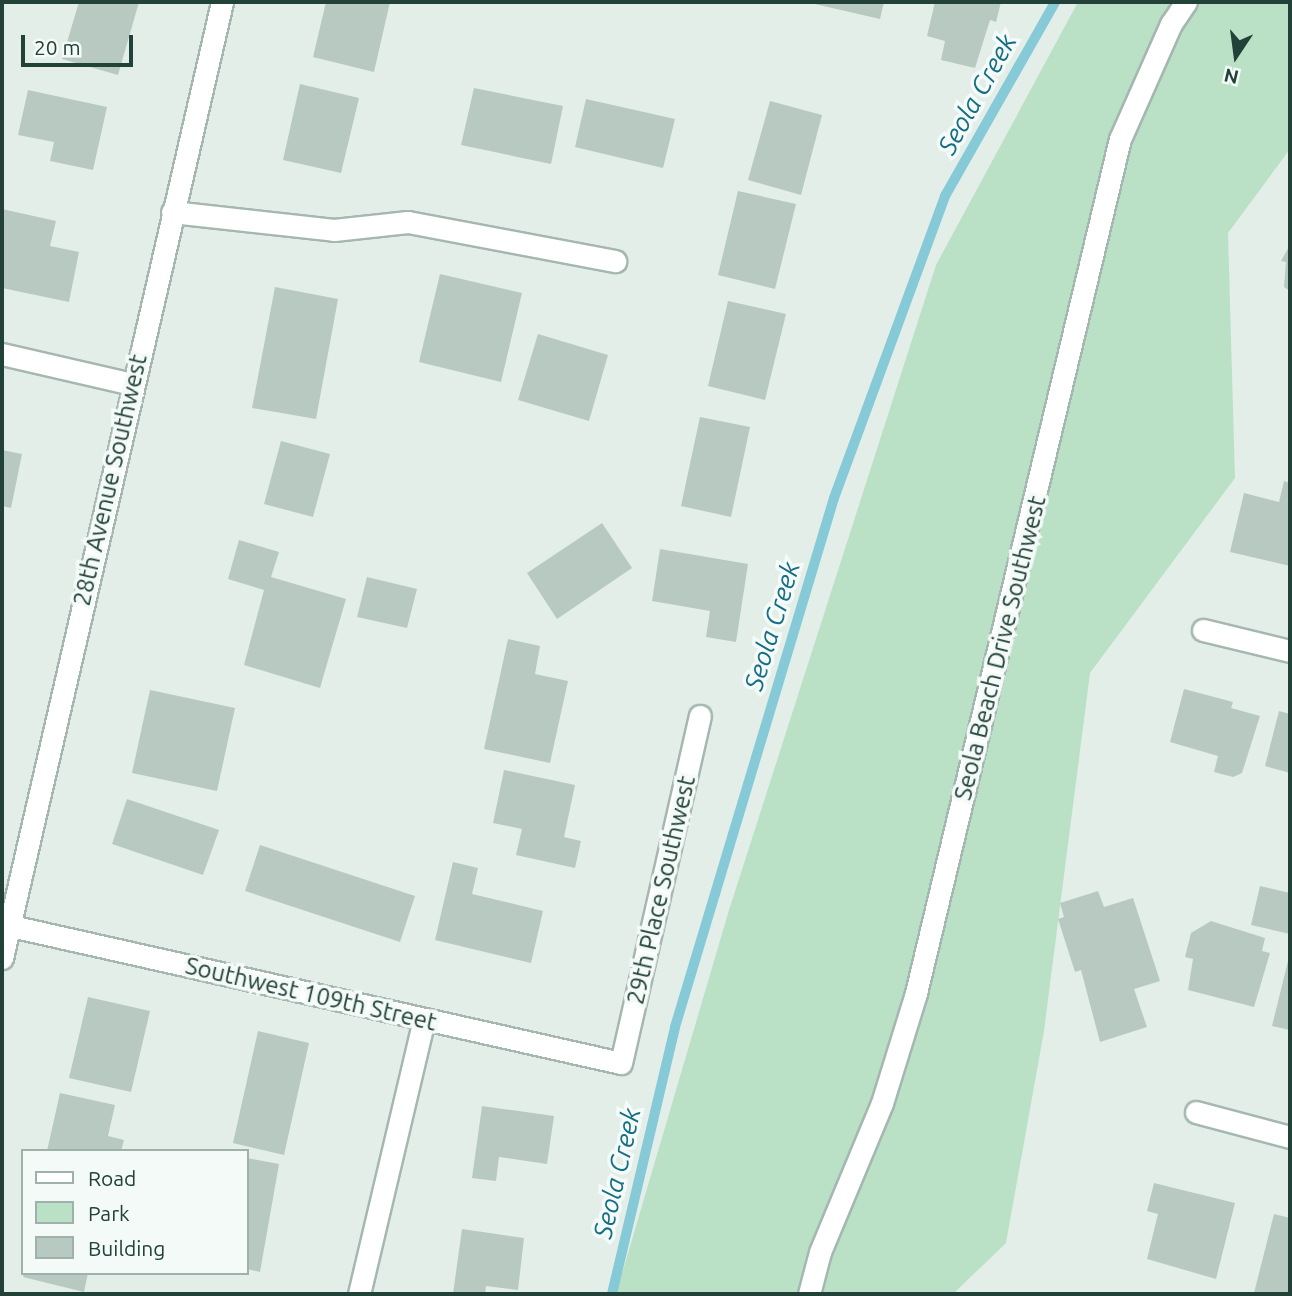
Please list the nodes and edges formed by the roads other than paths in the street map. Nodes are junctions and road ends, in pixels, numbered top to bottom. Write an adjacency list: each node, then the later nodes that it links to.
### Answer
1 (222, 2): 3 (street, 28th Avenue Southwest)
2 (1186, 2): 17 (street, Seola Beach Drive Southwest)
3 (173, 212): 4 (street); 6 (street, 28th Avenue Southwest)
4 (615, 261)
5 (2, 354): 6 (street)
6 (132, 384): 10 (street, 28th Avenue Southwest)
7 (1203, 630): 8 (street)
8 (1290, 651)
9 (700, 716): 13 (street, 29th Place Southwest)
10 (6, 925): 11 (street, 28th Avenue Southwest); 12 (street, Southwest 109th Street)
11 (2, 958)
12 (424, 1020): 13 (street, Southwest 109th Street); 16 (street)
13 (621, 1063)
14 (1196, 1112): 15 (street)
15 (1290, 1137)
16 (359, 1294)
17 (809, 1294)

